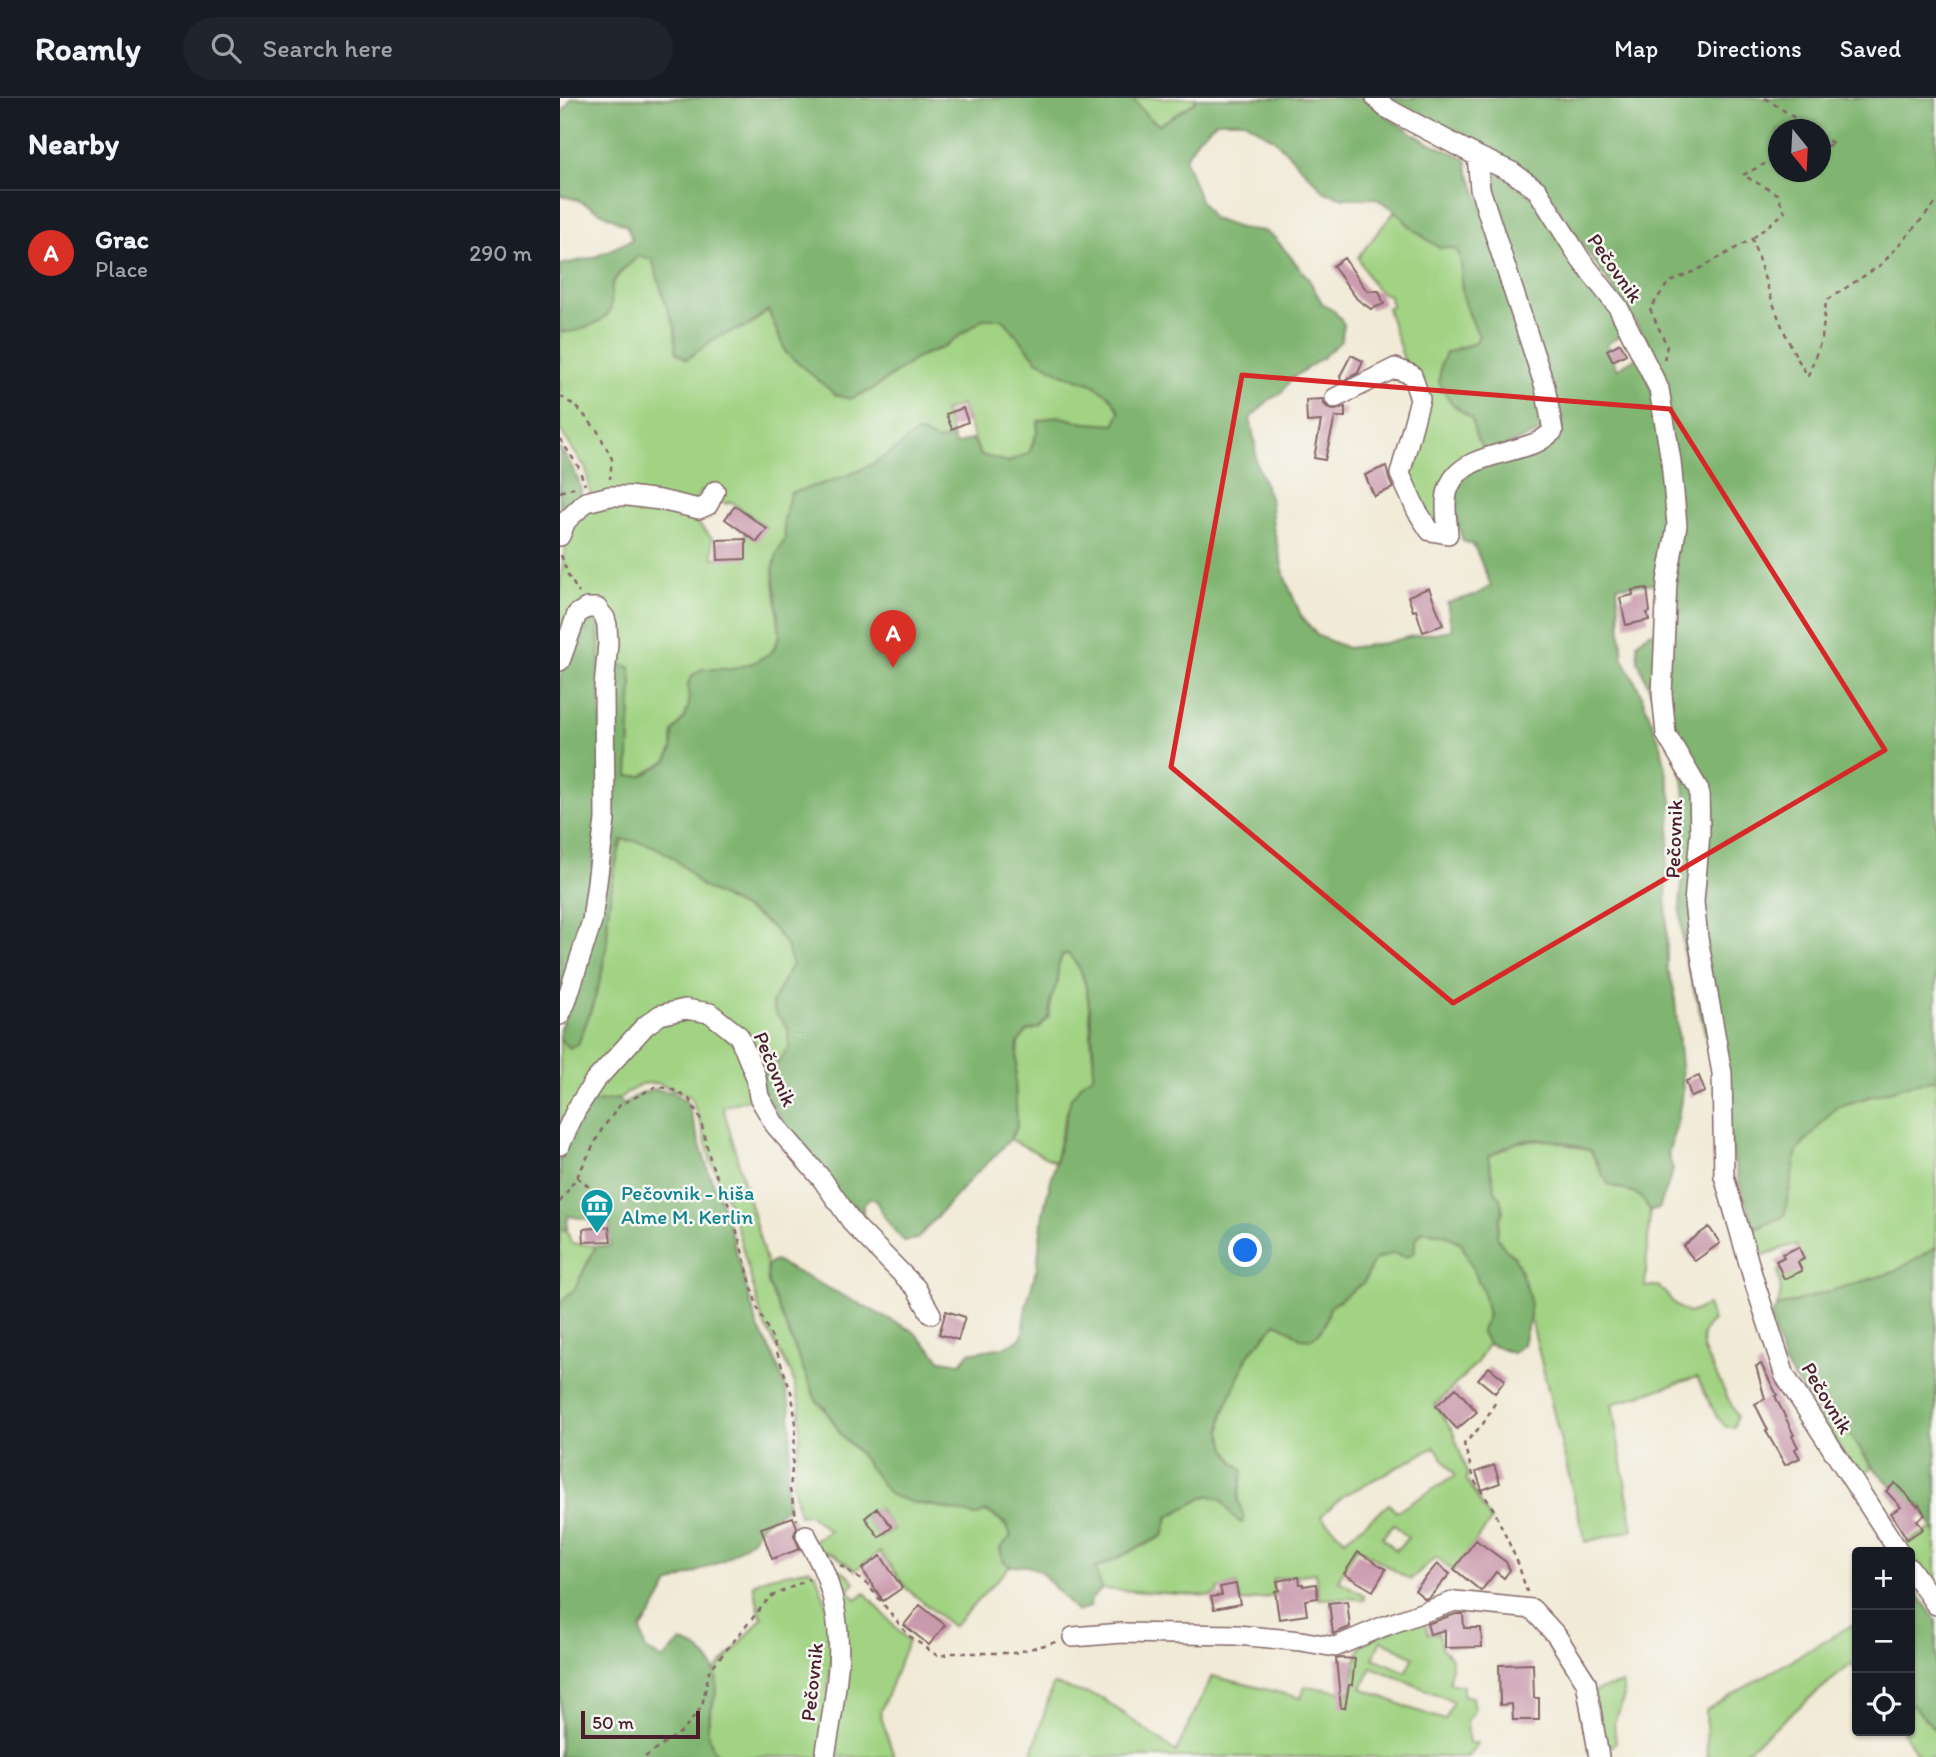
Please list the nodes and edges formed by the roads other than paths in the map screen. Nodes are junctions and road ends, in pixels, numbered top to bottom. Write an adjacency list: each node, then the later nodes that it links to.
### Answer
1 (1376, 98): 2 (street, Pečovnik)
2 (1477, 156): 3 (street); 11 (street, Pečovnik)
3 (1335, 398)
4 (715, 491): 5 (street)
5 (560, 536)
6 (560, 660): 7 (street)
7 (560, 1015)
8 (560, 1145): 9 (street, Pečovnik)
9 (931, 1314)
10 (806, 1535): 15 (street, Pečovnik)
11 (1896, 1547)
12 (1915, 1575): 13 (street)
13 (1936, 1605)
14 (1073, 1637): 16 (street)
15 (825, 1757)
16 (1599, 1757)

